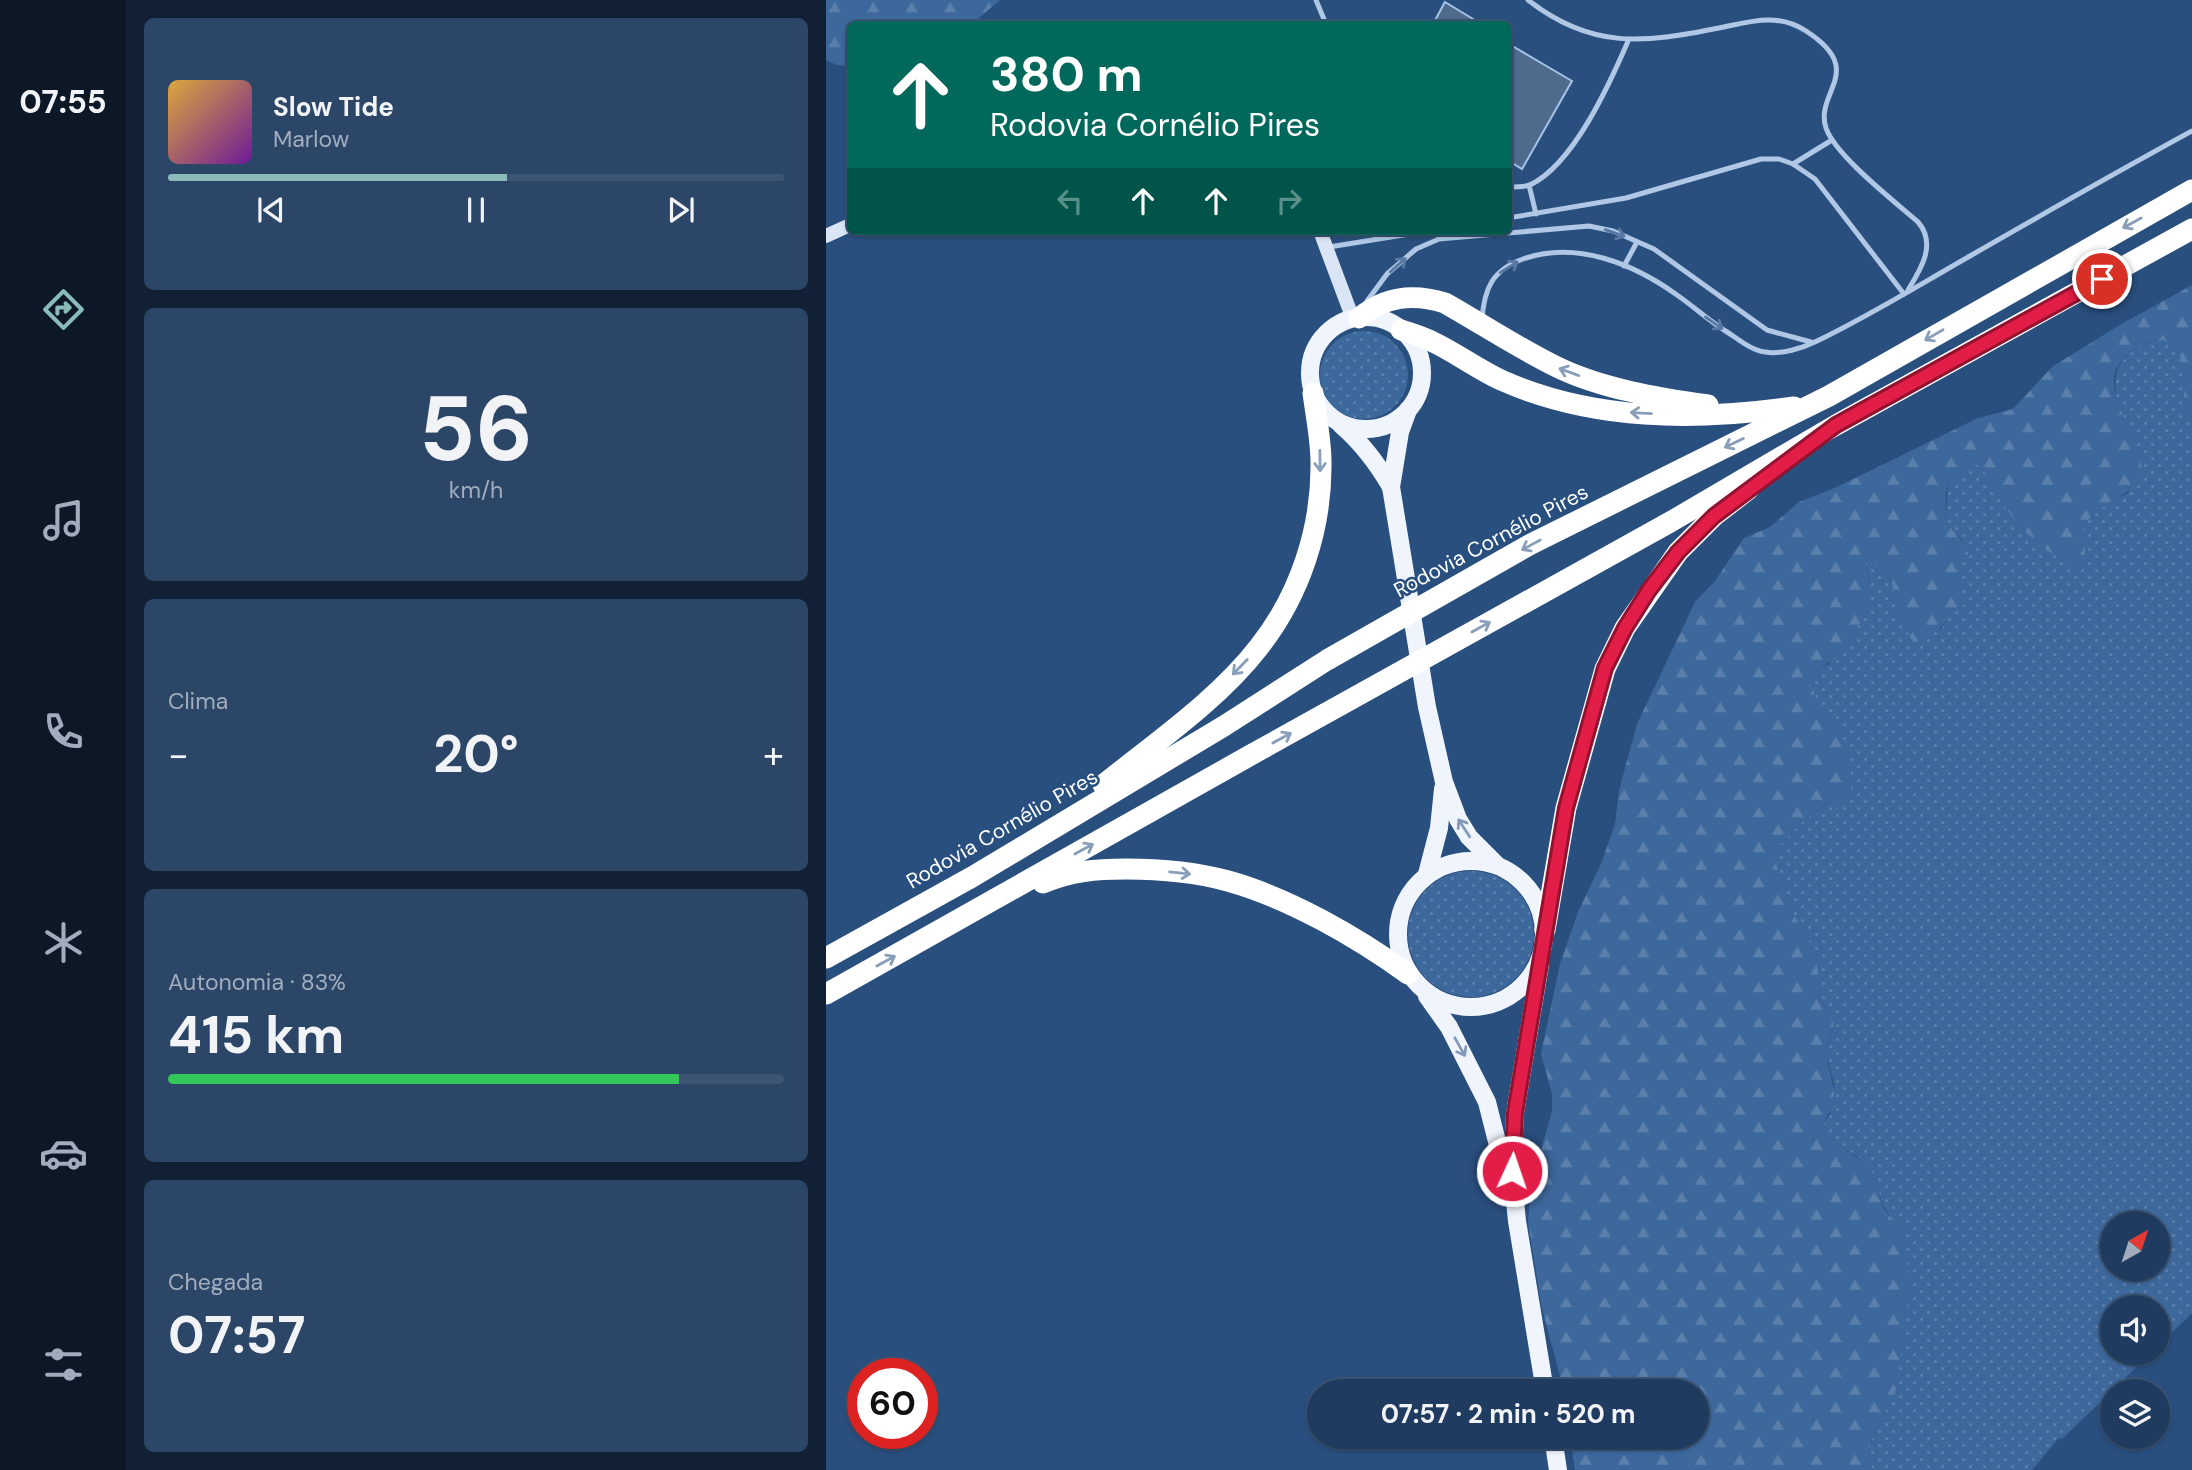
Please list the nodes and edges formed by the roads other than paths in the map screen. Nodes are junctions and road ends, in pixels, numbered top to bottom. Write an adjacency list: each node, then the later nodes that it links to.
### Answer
1 (1317, 0): 3 (lane)
2 (1528, 0): 4 (lane)
3 (1325, 21)
4 (1629, 39): 6 (lane); 8 (lane)
5 (2192, 131): 25 (lane)
6 (1832, 140): 7 (lane); 25 (lane)
7 (1793, 164): 11 (lane); 25 (lane)
8 (1529, 186): 9 (lane); 11 (lane)
9 (1512, 187)
10 (2192, 190): 31 (highway, Rodovia Cornélio Pires, one-way to 31)
11 (1536, 214): 12 (lane)
12 (1512, 217)
13 (847, 226): 20 (street)
14 (2192, 229): 35 (highway)
15 (1512, 233): 22 (lane, one-way to 22)
16 (1322, 235): 23 (street)
17 (1402, 235): 23 (lane)
18 (1438, 235): 21 (lane)
19 (1485, 235): 21 (lane, one-way to 19)
20 (826, 236)
21 (1439, 239): 26 (lane, one-way to 21)
22 (1637, 242): 24 (lane); 29 (lane)
23 (1326, 247): 26 (street)
24 (1624, 266): 27 (lane, one-way to 24); 29 (lane, one-way to 29)
25 (1905, 293): 29 (lane)
26 (1356, 318): 27 (highway); 28 (main road); 30 (main road)
27 (1482, 324): 33 (highway, one-way to 27)
28 (1401, 330): 32 (main road); 33 (highway, one-way to 28)
29 (1814, 342)
30 (1313, 393): 34 (main road); 38 (highway, one-way to 38)
31 (1829, 396): 33 (highway); 38 (highway, Rodovia Cornélio Pires, one-way to 38)
32 (1408, 410): 34 (main road); 36 (main road)
33 (1755, 412)
34 (1339, 422): 36 (main road)
35 (1836, 425): 41 (highway, one-way to 35); 42 (highway)
36 (1391, 487): 37 (main road)
37 (1444, 782): 39 (main road, one-way to 37); 40 (main road)
38 (1040, 836): 43 (highway, Rodovia Cornélio Pires)
39 (1497, 865): 40 (main road); 42 (main road)
40 (1427, 874): 44 (main road)
41 (973, 912): 44 (highway, one-way to 44); 46 (highway, one-way to 41)
42 (1544, 941): 45 (main road); 47 (main road)
43 (826, 958)
44 (1408, 974): 45 (main road)
45 (1423, 990): 47 (main road, one-way to 47)
46 (826, 995)
47 (1517, 1221): 48 (main road)
48 (1543, 1379)
49 (1555, 1449): 50 (main road)
50 (1558, 1470)

